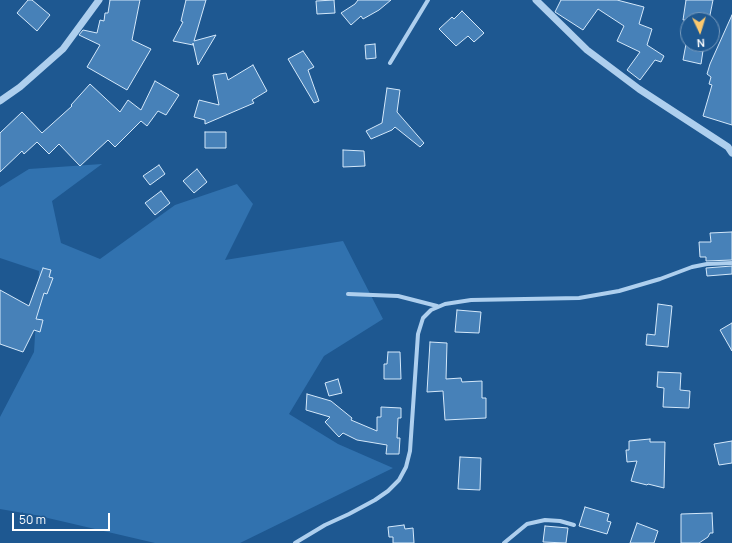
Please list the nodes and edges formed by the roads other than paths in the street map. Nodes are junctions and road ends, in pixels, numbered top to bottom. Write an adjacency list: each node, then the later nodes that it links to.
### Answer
1 (99, 0): 5 (street)
2 (428, 0): 4 (street)
3 (536, 0): 6 (street)
4 (390, 63)
5 (0, 101)
6 (732, 153)
7 (732, 263): 9 (street)
8 (348, 294): 9 (street)
9 (438, 306): 11 (street)
10 (574, 525): 12 (street)
11 (295, 543)
12 (504, 543)

